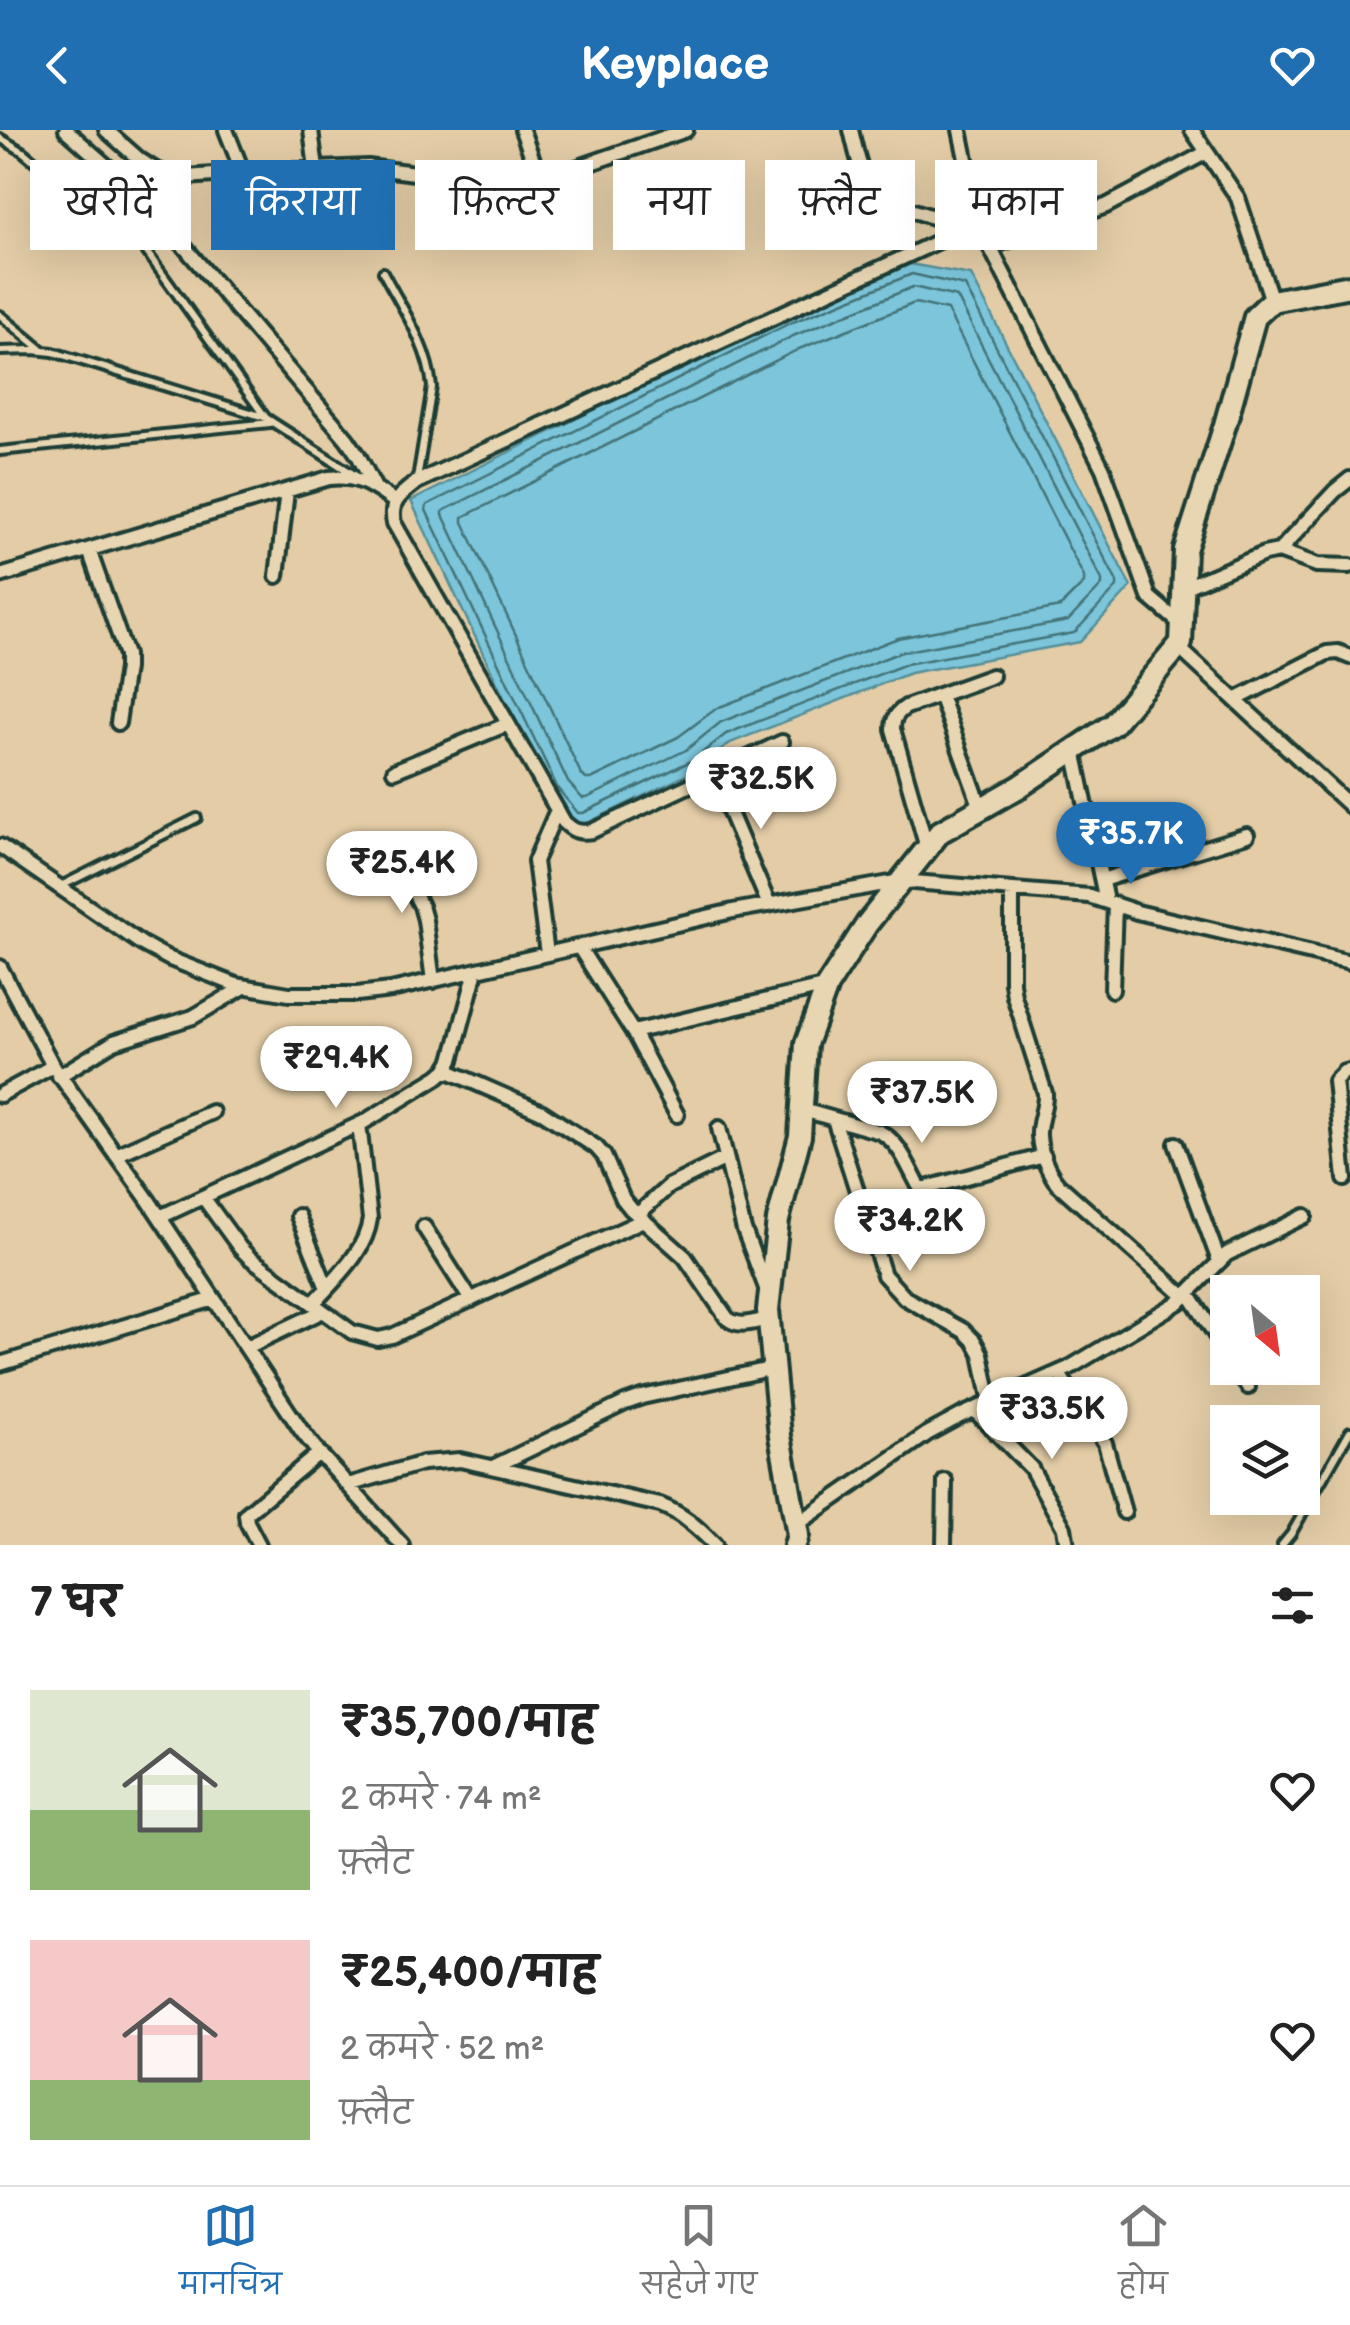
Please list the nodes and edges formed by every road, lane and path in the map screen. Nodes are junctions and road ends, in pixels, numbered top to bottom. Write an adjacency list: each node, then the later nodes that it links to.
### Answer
1 (66, 130): 32 (street)
2 (106, 130): 17 (street)
3 (226, 130): 12 (street)
4 (311, 130): 13 (street)
5 (522, 130): 14 (street)
6 (686, 130): 16 (street)
7 (851, 130): 19 (street)
8 (960, 130): 15 (street)
9 (1192, 130): 11 (street)
10 (0, 138): 28 (lane)
11 (1207, 152): 18 (street); 24 (street)
12 (238, 160)
13 (315, 160)
14 (533, 160)
15 (964, 160)
16 (593, 161)
17 (211, 175)
18 (1097, 209)
19 (935, 215)
20 (935, 243): 31 (street)
21 (992, 250): 41 (street)
22 (383, 272): 31 (lane)
23 (1350, 286): 24 (main road)
24 (1272, 302): 40 (main road)
25 (0, 315): 27 (lane)
26 (0, 350): 27 (lane)
27 (42, 350): 28 (lane)
28 (269, 420): 29 (lane); 32 (lane)
29 (0, 451)
30 (1350, 479): 36 (street)
31 (416, 482): 34 (street)
32 (370, 485): 33 (street); 34 (street)
33 (286, 491): 35 (street); 39 (street)
34 (394, 501): 48 (street)
35 (88, 550): 38 (street); 47 (street)
36 (1279, 551): 37 (street); 40 (street)
37 (1350, 566)
38 (0, 576)
39 (277, 576)
40 (1183, 588): 41 (main road)
41 (1182, 625): 42 (main road)
42 (1178, 647): 46 (street); 50 (main road)
43 (1350, 656): 46 (street)
44 (992, 676): 45 (street)
45 (940, 694): 54 (street); 60 (street)
46 (1235, 700): 53 (street)
47 (118, 723)
48 (508, 724): 51 (street); 55 (street)
49 (782, 742): 52 (street)
50 (1074, 750): 54 (main road); 61 (street)
51 (394, 771)
52 (714, 775): 55 (street); 66 (street)
53 (1350, 806)
54 (981, 808): 60 (main road)
55 (557, 810): 68 (street)
56 (197, 818): 63 (lane)
57 (1247, 835): 61 (street)
58 (0, 846): 63 (street)
59 (389, 846): 72 (street)
60 (927, 848): 62 (main road)
61 (1102, 880): 65 (street)
62 (901, 881): 64 (street); 66 (street); 73 (main road)
63 (59, 887): 74 (street)
64 (1012, 890): 65 (street); 89 (street)
65 (1111, 902): 69 (street); 75 (street)
66 (769, 905): 67 (street)
67 (579, 947): 68 (street); 76 (street)
68 (548, 954): 71 (street)
69 (1350, 962)
70 (0, 967): 78 (street)
71 (476, 971): 72 (street); 77 (street)
72 (433, 981): 74 (street)
73 (827, 986): 76 (street); 81 (main road)
74 (244, 987): 78 (street)
75 (1112, 990)
76 (633, 1032): 83 (street)
77 (446, 1070): 85 (street); 96 (street)
78 (56, 1071): 80 (street); 88 (street)
79 (1350, 1072): 91 (street)
80 (0, 1095)
81 (803, 1110): 84 (street); 100 (main road)
82 (212, 1112): 88 (street)
83 (677, 1115)
84 (834, 1119): 89 (street); 111 (street)
85 (359, 1124): 92 (street); 99 (street)
86 (719, 1128): 90 (street)
87 (1176, 1144): 98 (street)
88 (116, 1155): 95 (street)
89 (1044, 1156): 101 (street)
90 (726, 1158): 96 (street); 100 (street)
91 (1345, 1180)
92 (203, 1197): 95 (street); 104 (street)
93 (298, 1216): 99 (street)
94 (1305, 1216): 98 (street)
95 (160, 1217): 102 (street)
96 (640, 1217): 103 (street); 105 (street)
97 (424, 1227): 103 (street)
98 (1219, 1261): 101 (street)
99 (326, 1288): 104 (street)
100 (770, 1296): 105 (main road)
101 (1187, 1296): 106 (street); 110 (street)
102 (214, 1298): 107 (street); 108 (street)
103 (471, 1300): 104 (street)
104 (318, 1308): 107 (street)
105 (769, 1319): 109 (main road)
106 (1210, 1329)
107 (246, 1348): 114 (street)
108 (0, 1364)
109 (774, 1368): 115 (street); 119 (main road)
110 (1058, 1374): 111 (street); 118 (street)
111 (991, 1403): 112 (street)
112 (974, 1410): 119 (street); 124 (street)
113 (1350, 1431): 125 (lane)
114 (319, 1453): 117 (street); 120 (street)
115 (495, 1466): 117 (street); 122 (street)
116 (945, 1481): 123 (street)
117 (348, 1485): 121 (street)
118 (1124, 1512)
119 (798, 1538)
120 (258, 1545)
121 (402, 1545)
122 (715, 1545)
123 (944, 1545)
124 (1067, 1545)
125 (1282, 1545)

